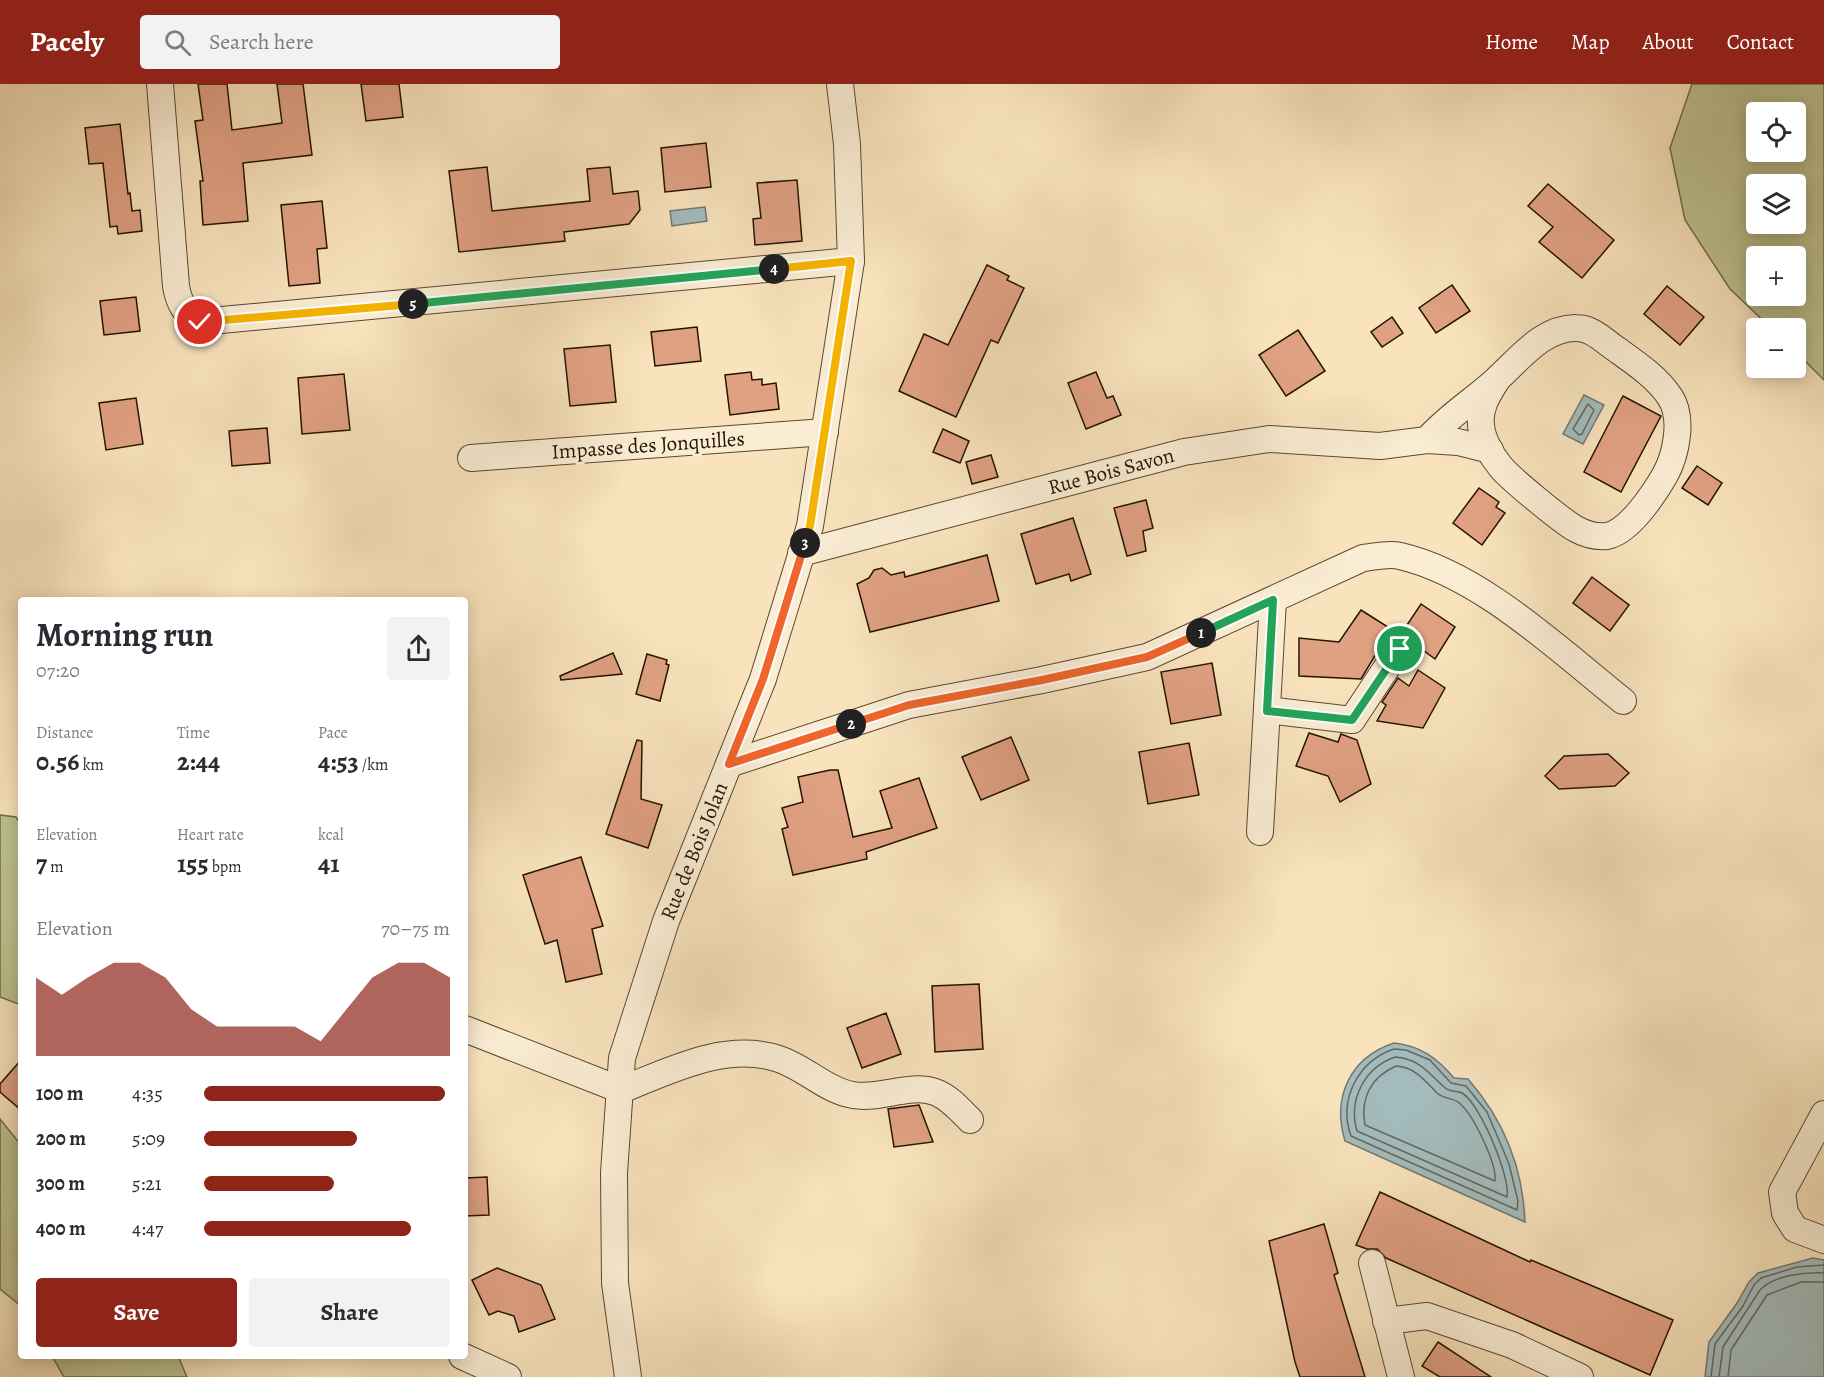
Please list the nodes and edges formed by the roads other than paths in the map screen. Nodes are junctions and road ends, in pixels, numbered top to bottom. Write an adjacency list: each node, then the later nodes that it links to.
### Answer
1 (160, 84): 3 (street)
2 (840, 84): 3 (street, Rue de Bois Jolan)
3 (851, 261): 5 (street, Rue de Bois Jolan)
4 (1497, 380): 6 (street); 7 (street); 7 (street)
5 (825, 432): 8 (street, Impasse des Jonquilles); 9 (street, Rue de Bois Jolan)
6 (1427, 440): 7 (street, Rue Bois Savon); 9 (street, Rue Bois Savon)
7 (1490, 450)
8 (471, 458)
9 (801, 553): 14 (street, Rue de Bois Jolan)
10 (1273, 600): 12 (street); 13 (street); 14 (street)
11 (1400, 649): 13 (street)
12 (1623, 701)
13 (1267, 711): 15 (street)
14 (729, 764): 17 (street, Rue de Bois Jolan)
15 (1260, 832)
16 (468, 1030): 17 (street)
17 (621, 1090): 19 (street); 25 (street, Rue de Bois Jolan)
18 (1824, 1114): 20 (street)
19 (970, 1120)
20 (1824, 1240)
21 (1372, 1263): 22 (street)
22 (1386, 1321): 26 (street); 27 (street)
23 (468, 1359): 24 (street)
24 (508, 1377)
25 (627, 1377)
26 (1401, 1377)
27 (1580, 1377)

